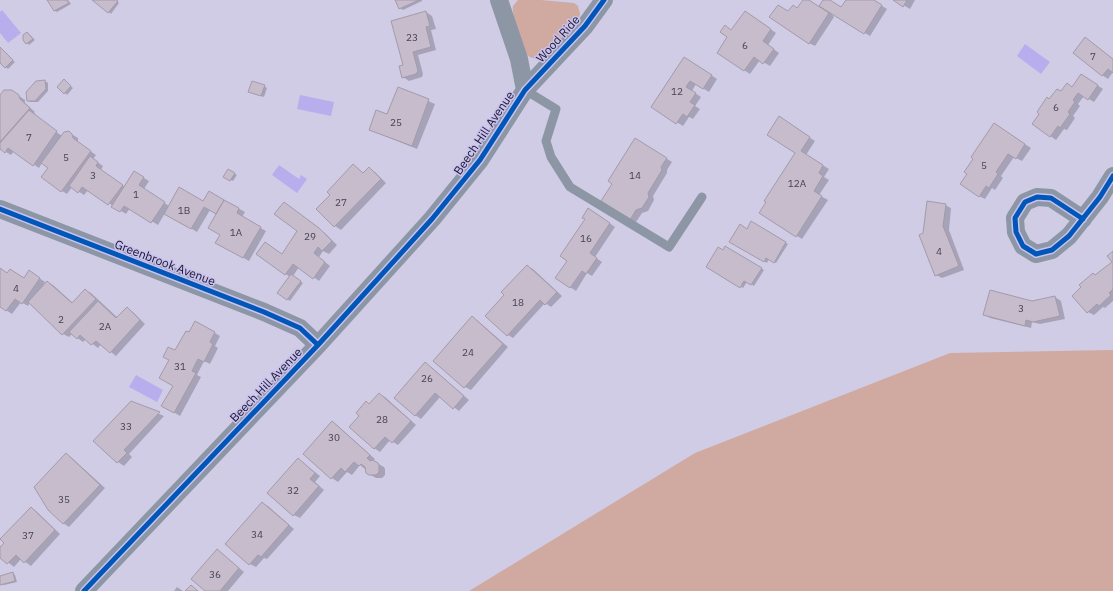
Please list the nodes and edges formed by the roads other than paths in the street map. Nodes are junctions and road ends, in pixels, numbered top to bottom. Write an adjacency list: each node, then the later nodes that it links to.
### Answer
1 (500, 0): 3 (street, Beech Hill Avenue)
2 (604, 0): 3 (street, Wood Ride)
3 (525, 90): 5 (lane); 8 (street, Beech Hill Avenue)
4 (1113, 176): 7 (street)
5 (702, 197)
6 (0, 209): 8 (street, Greenbrook Avenue)
7 (1083, 219)
8 (318, 345): 9 (street, Beech Hill Avenue)
9 (84, 591)

